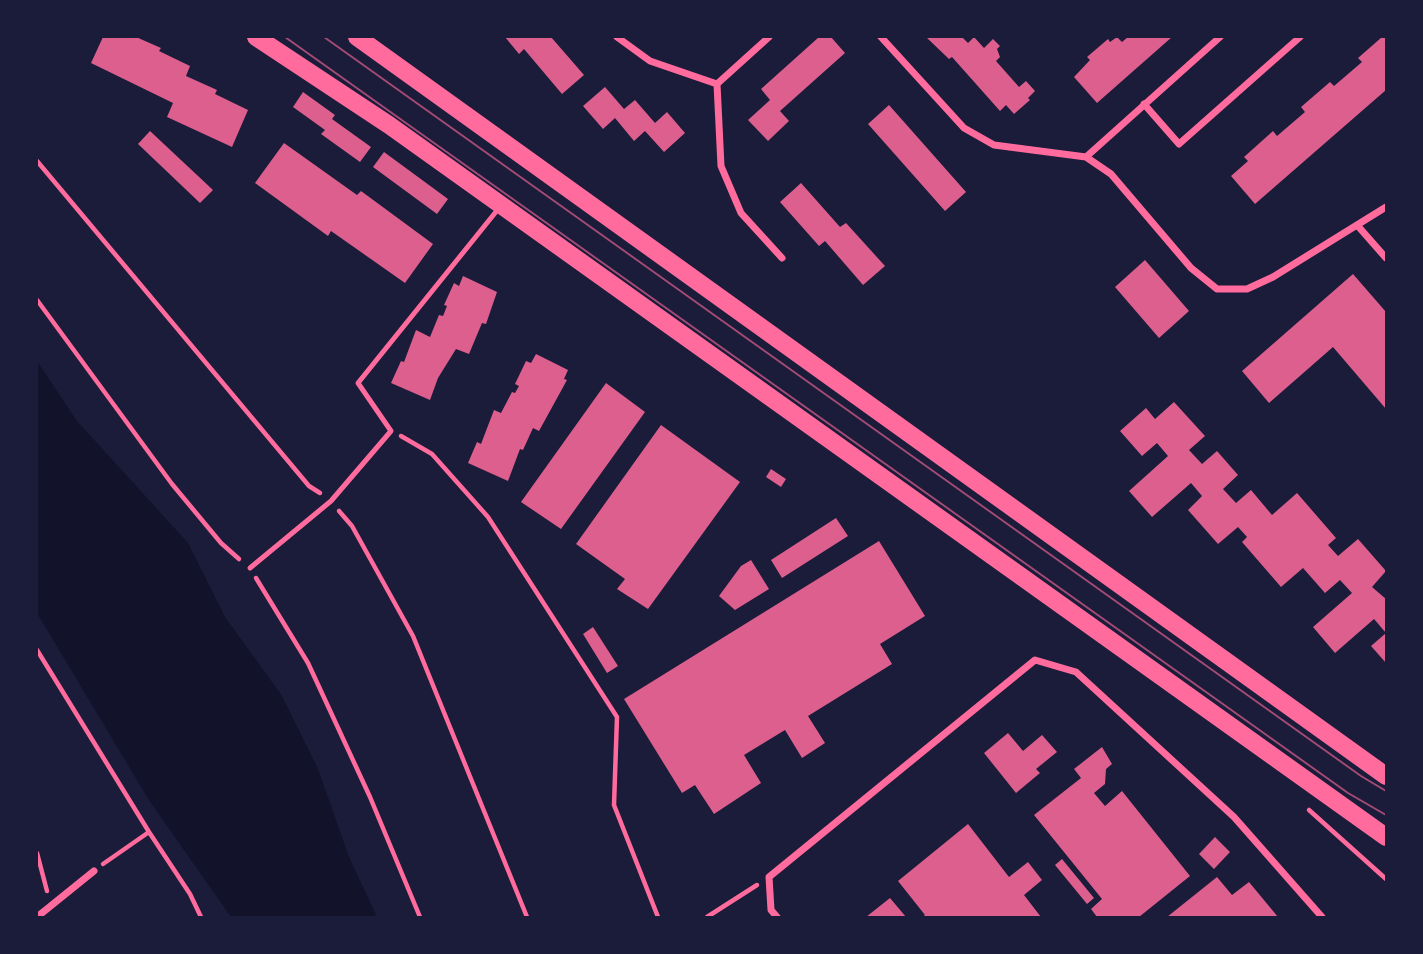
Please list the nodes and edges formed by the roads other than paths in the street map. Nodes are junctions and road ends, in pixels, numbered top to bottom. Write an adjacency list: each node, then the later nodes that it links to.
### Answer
1 (256, 37): 11 (main road)
2 (357, 37): 17 (main road)
3 (617, 37): 8 (street)
4 (768, 37): 8 (street)
5 (881, 37): 10 (street)
6 (1220, 37): 9 (street)
7 (1300, 37): 9 (street)
8 (717, 84): 14 (street)
9 (1144, 104): 10 (street)
10 (1086, 157): 13 (street)
11 (501, 205): 16 (lane); 18 (main road)
12 (1386, 207): 13 (street)
13 (1357, 225): 15 (street)
14 (782, 258)
15 (1386, 258)
16 (250, 568)
17 (1386, 776)
18 (1386, 837)
19 (93, 871): 20 (street)
20 (37, 917)
21 (777, 917): 22 (street)
22 (1322, 917)

